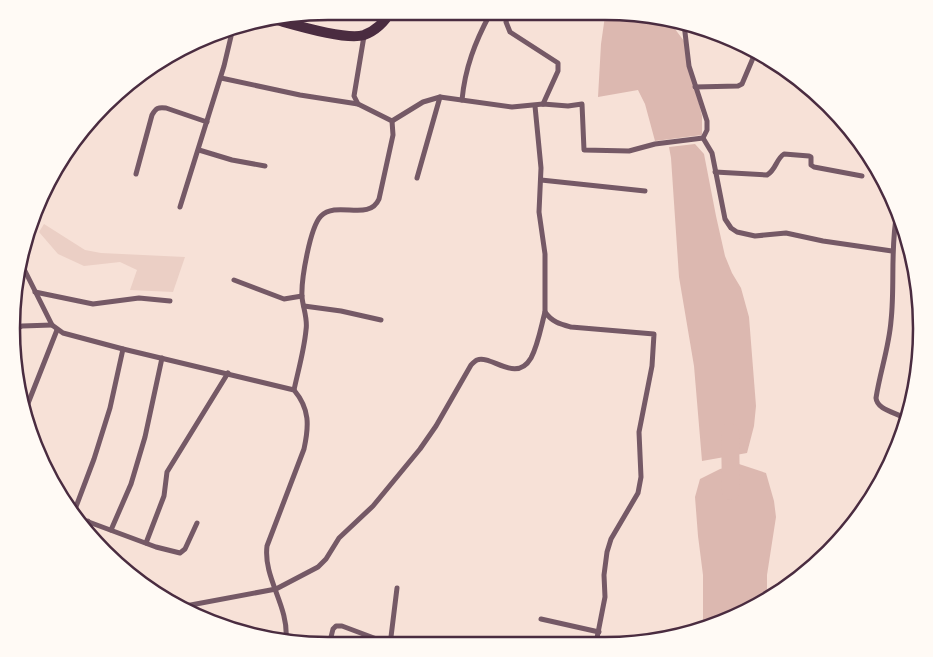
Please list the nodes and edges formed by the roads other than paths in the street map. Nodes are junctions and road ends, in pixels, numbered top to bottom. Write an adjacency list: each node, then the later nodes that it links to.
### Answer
1 (385, 20): 7 (main road)
2 (487, 20): 12 (street)
3 (506, 20): 14 (street)
4 (301, 22): 7 (main road)
5 (685, 31): 10 (street)
6 (231, 35): 9 (street)
7 (364, 35): 13 (street)
8 (753, 58): 10 (street)
9 (220, 78): 13 (street); 17 (street)
10 (695, 87): 18 (street)
11 (440, 97): 12 (street); 16 (street); 24 (street)
12 (462, 100): 15 (street)
13 (358, 104): 16 (street)
14 (543, 104): 15 (street); 18 (street)
15 (535, 106): 25 (street)
16 (392, 121): 33 (street)
17 (207, 122): 19 (street); 22 (street)
18 (703, 138): 21 (street)
19 (199, 150): 20 (street); 27 (street)
20 (265, 166)
21 (715, 172): 23 (street); 29 (street)
22 (136, 174)
23 (862, 176)
24 (417, 178)
25 (541, 180): 26 (street); 36 (street)
26 (645, 191)
27 (180, 207)
28 (895, 225): 29 (street)
29 (892, 250): 46 (street)
30 (25, 272): 32 (street)
31 (234, 280): 33 (street)
32 (36, 292): 34 (street); 38 (street)
33 (302, 296): 35 (street)
34 (170, 301)
35 (304, 306): 37 (street); 44 (street)
36 (545, 312): 53 (street); 56 (street)
37 (381, 320)
38 (52, 325): 39 (street); 40 (street)
39 (20, 327)
40 (56, 330): 41 (street); 45 (street)
41 (123, 349): 42 (street); 47 (street)
42 (162, 358): 43 (street); 50 (street)
43 (228, 374): 44 (street); 51 (street)
44 (294, 390): 53 (street)
45 (29, 400)
46 (900, 416)
47 (76, 506)
48 (88, 521): 50 (street)
49 (197, 523): 51 (street)
50 (111, 530): 51 (street)
51 (146, 543)
52 (396, 588): 60 (street)
53 (276, 589): 54 (street); 57 (street)
54 (192, 605)
55 (541, 619): 56 (street)
56 (599, 632): 61 (street)
57 (286, 634)
58 (331, 637): 59 (street)
59 (371, 637)
60 (391, 637)
61 (598, 637)

